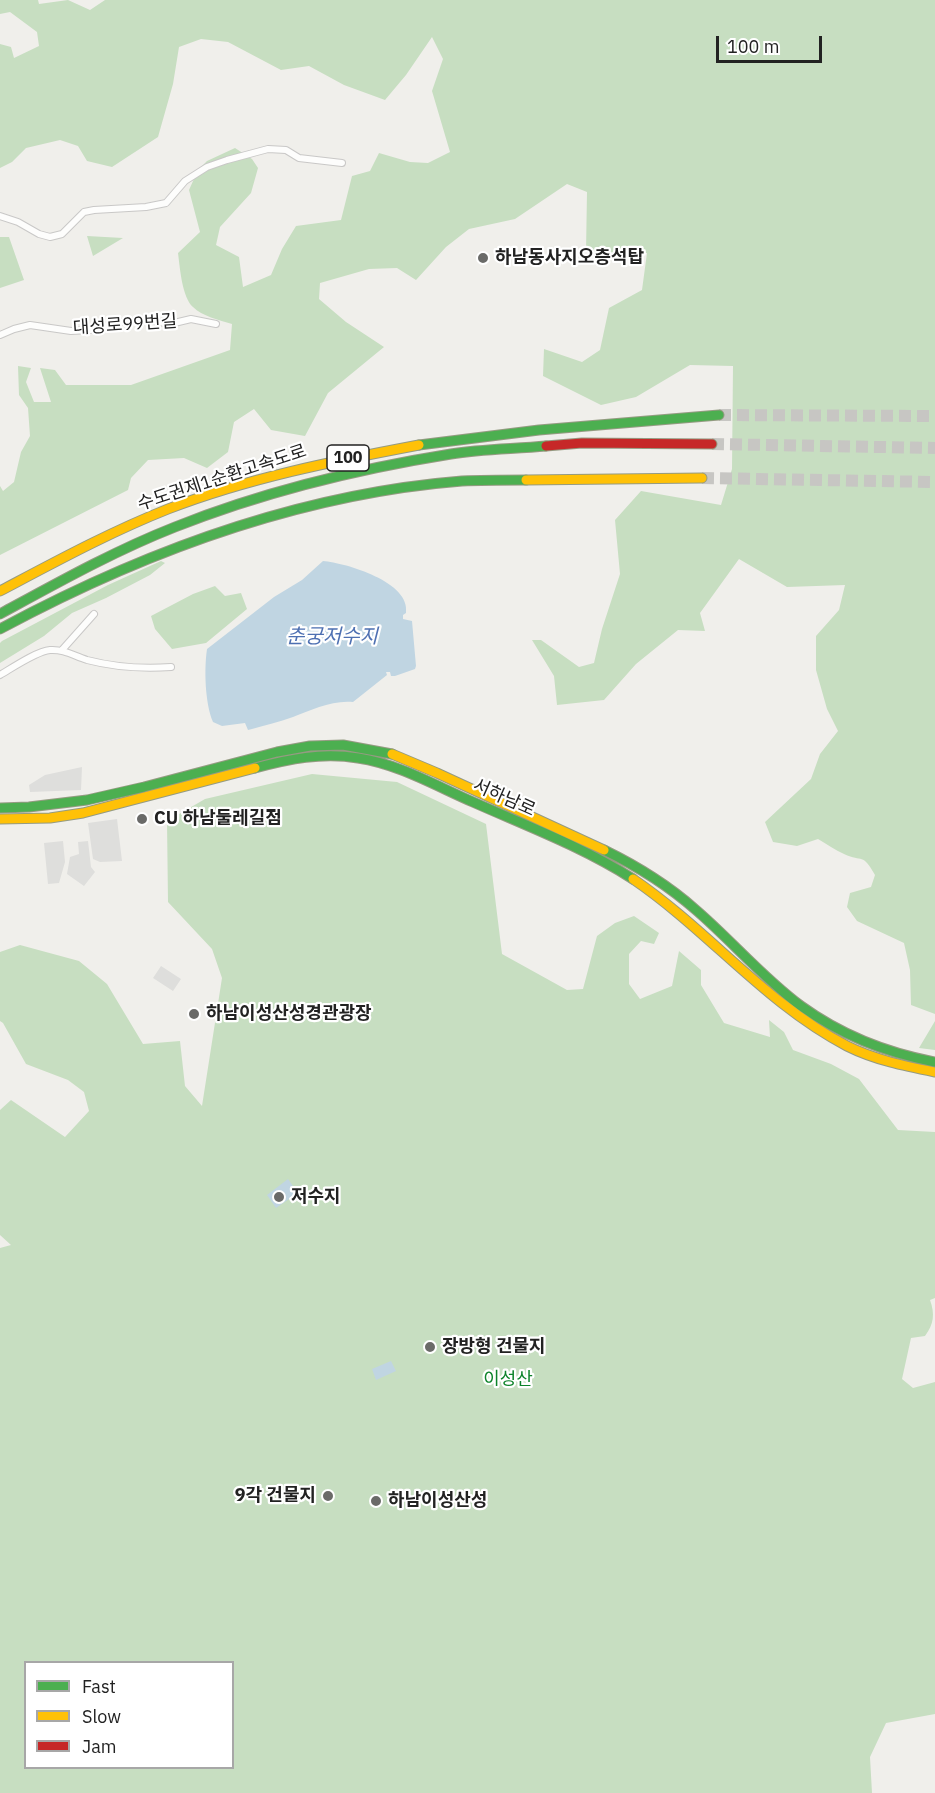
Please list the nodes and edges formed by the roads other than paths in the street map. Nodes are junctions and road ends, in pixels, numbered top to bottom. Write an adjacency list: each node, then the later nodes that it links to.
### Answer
1 (342, 163): 2 (street)
2 (0, 216)
3 (216, 324): 4 (street, 대성로99번길)
4 (0, 334)
5 (719, 415): 8 (main road, 수도권제1순환고속도로 / 100)
6 (712, 444): 9 (main road, 수도권제1순환고속도로 / 100)
7 (702, 478): 11 (main road, 100)
8 (0, 591)
9 (0, 614)
10 (94, 614): 12 (street)
11 (0, 629)
12 (62, 650): 13 (street); 14 (street)
13 (171, 667)
14 (0, 675)
15 (0, 808): 17 (main road, 서하남로)
16 (0, 819): 18 (main road, 서하남로)
17 (935, 1062)
18 (935, 1072)

